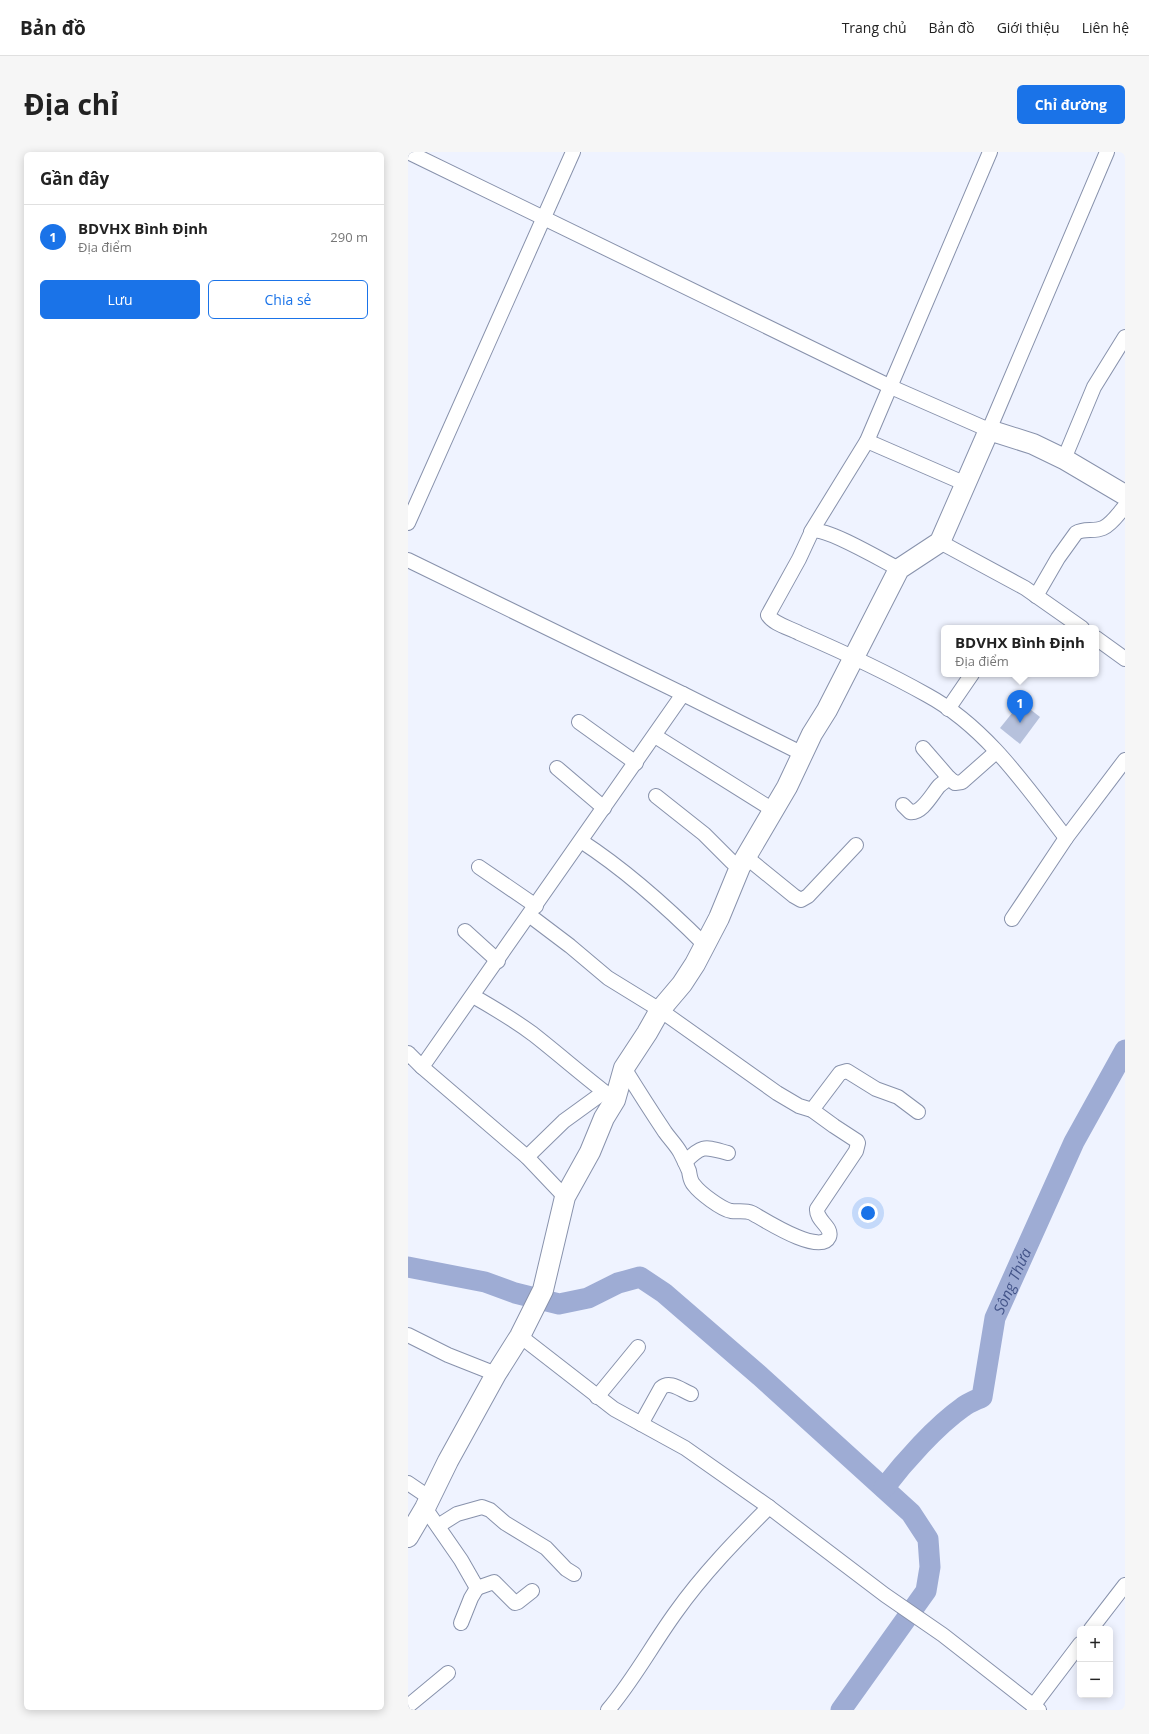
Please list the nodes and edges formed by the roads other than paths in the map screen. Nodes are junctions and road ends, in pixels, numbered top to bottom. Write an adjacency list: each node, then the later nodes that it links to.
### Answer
1 (408, 152): 5 (street)
2 (573, 152): 5 (street)
3 (990, 152): 7 (street)
4 (1108, 152): 8 (street)
5 (543, 218): 7 (street); 14 (street)
6 (1125, 336): 10 (street)
7 (891, 387): 8 (street); 9 (street)
8 (989, 430): 10 (street); 11 (street)
9 (867, 441): 11 (street); 15 (street)
10 (1064, 459): 12 (street)
11 (966, 484): 16 (street)
12 (1125, 495)
13 (1125, 506): 19 (street)
14 (408, 523)
15 (810, 532): 18 (street); 22 (street)
16 (940, 542): 18 (street); 19 (street)
17 (408, 560): 25 (street)
18 (899, 569): 22 (street)
19 (1036, 596): 20 (street)
20 (1078, 625)
21 (1099, 640): 23 (street)
22 (853, 657): 26 (street); 31 (street)
23 (1125, 658)
24 (970, 677): 26 (street)
25 (683, 694): 28 (street); 31 (street)
26 (948, 709): 30 (street)
27 (579, 722): 33 (street)
28 (654, 736): 33 (street); 39 (street)
29 (923, 748): 35 (street)
30 (996, 752): 35 (street); 40 (street)
31 (803, 754): 39 (street)
32 (1125, 760): 40 (street)
33 (636, 763): 38 (street)
34 (557, 768): 38 (street)
35 (949, 778): 37 (street)
36 (656, 796): 43 (street)
37 (904, 805)
38 (604, 808): 41 (street)
39 (772, 810): 43 (street)
40 (1066, 838): 46 (street)
41 (581, 841): 45 (street); 48 (street)
42 (856, 845): 43 (street)
43 (743, 862): 48 (street)
44 (479, 867): 45 (street)
45 (532, 911): 49 (street); 51 (street)
46 (1012, 919)
47 (465, 930): 49 (street)
48 (705, 945): 51 (street)
49 (498, 961): 50 (street)
50 (473, 996): 53 (street); 55 (street)
51 (660, 1010): 54 (street); 56 (street)
52 (408, 1053): 53 (street)
53 (422, 1067): 59 (street)
54 (624, 1068): 55 (street); 60 (street)
55 (609, 1096): 59 (street); 61 (street)
56 (812, 1110): 57 (street); 60 (street)
57 (918, 1112)
58 (728, 1153): 60 (street)
59 (527, 1157): 61 (street)
60 (685, 1162)
61 (565, 1197): 63 (street)
62 (408, 1336): 65 (street)
63 (520, 1336): 65 (street); 67 (street)
64 (638, 1347): 67 (street)
65 (496, 1374): 70 (street)
66 (691, 1394): 68 (street)
67 (597, 1397): 68 (street)
68 (641, 1424): 71 (street)
69 (408, 1483): 70 (street)
70 (428, 1503): 72 (street); 73 (street)
71 (769, 1507): 83 (street); 84 (street)
72 (438, 1526): 74 (street); 76 (street)
73 (408, 1537)
74 (574, 1574)
75 (1125, 1585): 79 (street)
76 (477, 1588): 77 (street); 78 (street)
77 (532, 1591)
78 (461, 1623)
79 (1093, 1626)
80 (1077, 1648): 83 (street)
81 (448, 1673): 82 (street)
82 (408, 1706)
83 (1036, 1708)
84 (608, 1710)

